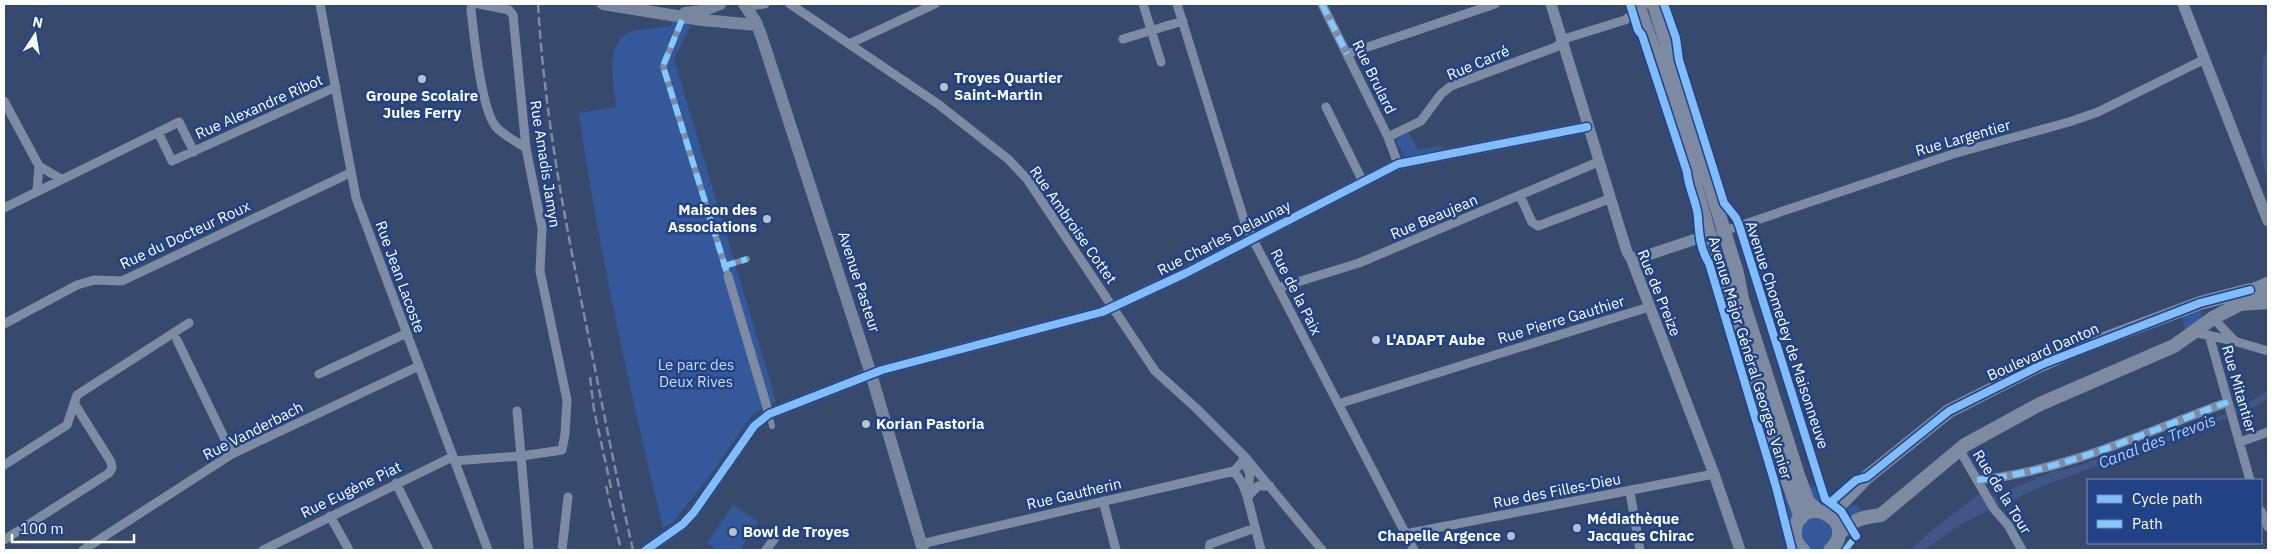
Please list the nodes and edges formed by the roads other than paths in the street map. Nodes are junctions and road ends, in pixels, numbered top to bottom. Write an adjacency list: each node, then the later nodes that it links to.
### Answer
1 (320, 4): 30 (street, Rue Jean Lacoste)
2 (472, 4): 36 (street)
3 (479, 4): 36 (street, Rue Amadis Jamyn)
4 (603, 4): 18 (main road)
5 (720, 4): 18 (main road)
6 (744, 4): 7 (street); 20 (main road); 22 (main road, Avenue Pasteur)
7 (765, 4)
8 (935, 4): 26 (street)
9 (1144, 4): 23 (street)
10 (1177, 4): 21 (street, Rue de la Paix)
11 (1322, 4): 27 (street, Rue Brulard)
12 (1495, 4): 27 (street)
13 (1551, 4): 25 (street, Rue de Preize)
14 (1654, 4): 49 (main road, Avenue Chomedey de Maisonneuve)
15 (2183, 4): 28 (street)
16 (797, 5): 26 (street, Rue Ambroise Cottet)
17 (1642, 6): 25 (street, Rue Carré); 50 (main road, Avenue Major Général Georges Vanier)
18 (660, 12): 20 (main road)
19 (682, 20): 54 (street)
20 (716, 20): 22 (main road)
21 (1183, 21): 23 (street); 51 (street, Rue de la Paix)
22 (757, 25): 75 (main road, Avenue Pasteur)
23 (1152, 30): 24 (street); 29 (street)
24 (1123, 39)
25 (1562, 42): 33 (street, Rue de Preize); 35 (street, Rue Carré)
26 (849, 44): 62 (street, Rue Ambroise Cottet)
27 (1347, 54): 35 (street, Rue Brulard)
28 (2204, 59): 48 (street); 49 (street, Rue Largentier)
29 (1162, 62)
30 (336, 87): 37 (street, Rue Alexandre Ribot); 41 (street, Rue Jean Lacoste)
31 (4, 101): 40 (street)
32 (1326, 107): 43 (street)
33 (1587, 127): 38 (street, Rue de Preize); 39 (street, Rue Charles Delaunay)
34 (158, 132): 37 (street, Rue Alexandre Ribot); 37 (street, Rue Alexandre Ribot); 42 (street, Rue Alexandre Ribot)
35 (1388, 137): 39 (street, Rue Brulard)
36 (526, 148): 88 (street, Rue Amadis Jamyn)
37 (194, 152)
38 (1598, 162): 45 (street, Rue Beaujean); 46 (street, Rue de Preize)
39 (1398, 164): 43 (street, Rue Charles Delaunay)
40 (39, 166): 42 (street); 44 (street)
41 (350, 173): 66 (street, Rue du Docteur Roux); 68 (street, Rue Jean Lacoste)
42 (61, 179): 44 (street, Rue Alexandre Ribot)
43 (1363, 182): 51 (street, Rue Charles Delaunay)
44 (37, 191): 47 (street, Rue Alexandre Ribot)
45 (1520, 196): 46 (street); 57 (street, Rue Beaujean)
46 (1609, 199): 52 (street, Rue de Preize)
47 (4, 208)
48 (2268, 221)
49 (1724, 231): 50 (street, Rue Largentier); 102 (main road, Avenue Chomedey de Maisonneuve)
50 (1704, 237): 52 (street); 105 (main road, Avenue Major Général Georges Vanier)
51 (1253, 239): 57 (street, Rue de la Paix); 62 (street, Rue Charles Delaunay)
52 (1631, 258): 63 (street, Rue de Preize)
53 (747, 259): 54 (street)
54 (724, 266): 55 (street)
55 (728, 276): 80 (street)
56 (2268, 282): 58 (street)
57 (1278, 288): 77 (street, Rue de la Paix)
58 (2250, 290): 59 (main road); 61 (main road, Boulevard Danton)
59 (2268, 295)
60 (2268, 302): 64 (main road)
61 (2200, 303): 64 (main road); 102 (main road, Boulevard Danton)
62 (1113, 307): 75 (street, Rue Charles Delaunay); 89 (street, Rue Ambroise Cottet)
63 (1649, 307): 77 (street, Rue Pierre Gauthier); 93 (street, Rue de Preize)
64 (2213, 318): 67 (main road); 71 (street)
65 (189, 323): 76 (street)
66 (4, 324)
67 (2193, 332): 69 (street); 86 (main road)
68 (406, 333): 73 (street, Rue Jean Lacoste); 74 (street)
69 (2209, 335): 71 (street); 78 (street, Rue Mitantier)
70 (178, 340): 87 (street)
71 (2234, 340): 72 (street)
72 (2268, 351)
73 (419, 366): 87 (street, Rue Vanderbach); 90 (street, Rue Jean Lacoste)
74 (319, 374)
75 (872, 374): 80 (street, Rue Charles Delaunay); 112 (main road, Avenue Pasteur)
76 (74, 403): 81 (street); 82 (street)
77 (1338, 404): 108 (street, Rue de la Paix)
78 (2230, 409): 85 (street, Rue Mitantier); 95 (street)
79 (516, 411): 88 (street)
80 (769, 414): 83 (street); 120 (street)
81 (86, 422): 82 (street); 111 (street)
82 (67, 425): 91 (street)
83 (772, 426)
84 (2268, 432): 85 (street)
85 (2240, 442): 94 (street, Rue Mitantier)
86 (1959, 449): 95 (street, Rue de la Tour); 109 (main road)
87 (232, 454): 113 (street, Rue Vanderbach)
88 (521, 456): 90 (street); 118 (street)
89 (1244, 458): 92 (street, Rue Gautherin); 97 (street, Rue Ambroise Cottet); 99 (street)
90 (453, 459): 96 (street, Rue Eugène Piat); 117 (street, Rue Jean Lacoste)
91 (4, 465)
92 (1234, 471): 99 (street); 101 (street, Rue Gautherin)
93 (1714, 474): 98 (street, Rue des Filles-Dieu); 128 (street, Rue de Preize)
94 (2250, 479)
95 (1977, 480): 131 (street, Rue de la Tour)
96 (396, 483): 104 (street, Rue Eugène Piat); 116 (street)
97 (1270, 486): 99 (street); 125 (street, Rue Ambroise Cottet)
98 (1630, 492): 108 (street, Rue des Filles-Dieu); 127 (street)
99 (1248, 496): 107 (street)
100 (568, 498): 119 (street)
101 (1103, 501): 112 (street, Rue Gautherin); 122 (street)
102 (1822, 512): 105 (main road, Boulevard Danton); 109 (main road, Avenue Chomedey de Maisonneuve)
103 (2262, 513): 106 (street)
104 (330, 516): 114 (street, Rue Eugène Piat); 115 (street)
105 (1801, 518): 129 (main road)
106 (2268, 527)
107 (1255, 528): 123 (street); 124 (street)
108 (1406, 534): 126 (street, Rue de la Paix)
109 (1839, 534): 130 (main road)
110 (775, 538): 121 (street)
111 (4, 540)
112 (922, 547)
113 (83, 550)
114 (263, 550)
115 (349, 550)
116 (429, 550)
117 (488, 550)
118 (529, 550)
119 (562, 550)
120 (646, 550)
121 (766, 550)
122 (1116, 550)
123 (1209, 550)
124 (1261, 550)
125 (1322, 550)
126 (1414, 550)
127 (1640, 550)
128 (1740, 550)
129 (1803, 550)
130 (1831, 550)
131 (2022, 550)

